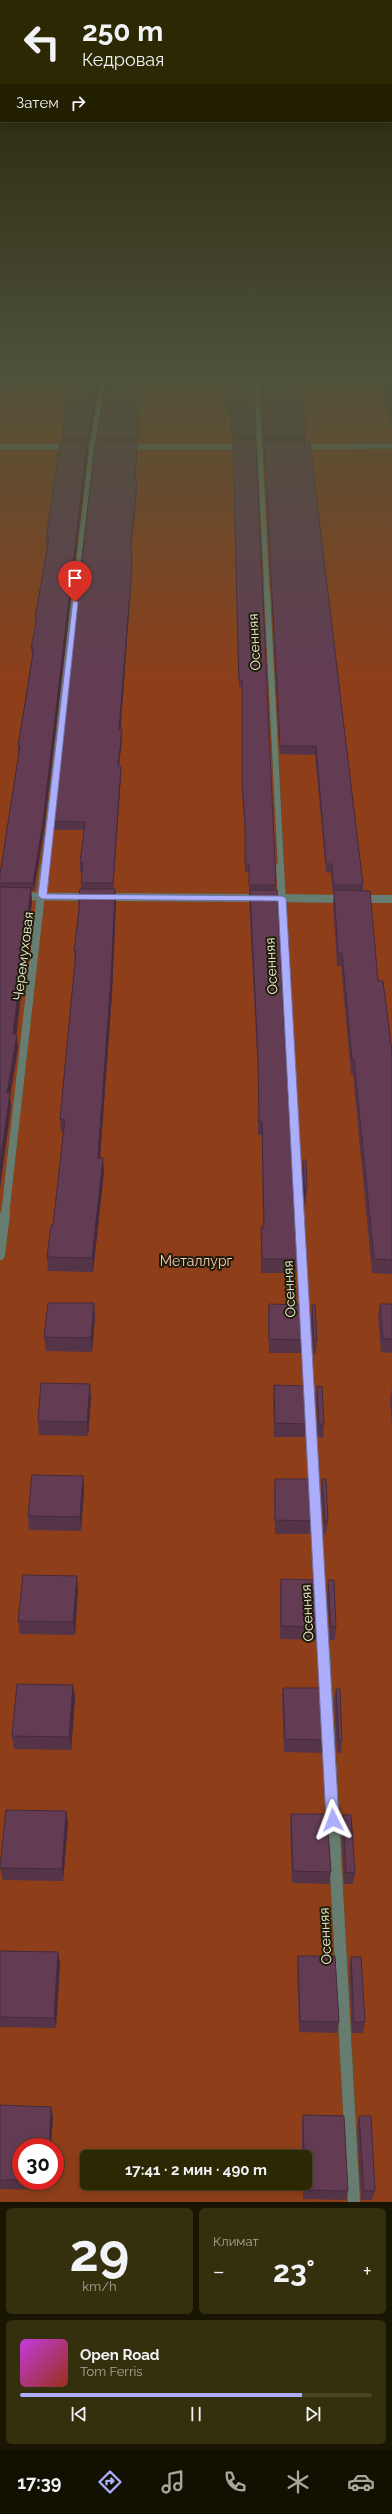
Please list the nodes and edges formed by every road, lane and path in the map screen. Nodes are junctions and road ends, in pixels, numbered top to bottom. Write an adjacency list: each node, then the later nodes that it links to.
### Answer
1 (89, 477): 4 (street, Черемуховая)
2 (263, 477): 5 (street, Осенняя)
3 (0, 896): 4 (street)
4 (42, 896): 5 (street); 7 (street, Черемуховая)
5 (282, 898): 6 (street); 8 (street, Осенняя)
6 (392, 899)
7 (0, 1255)
8 (354, 2202)

